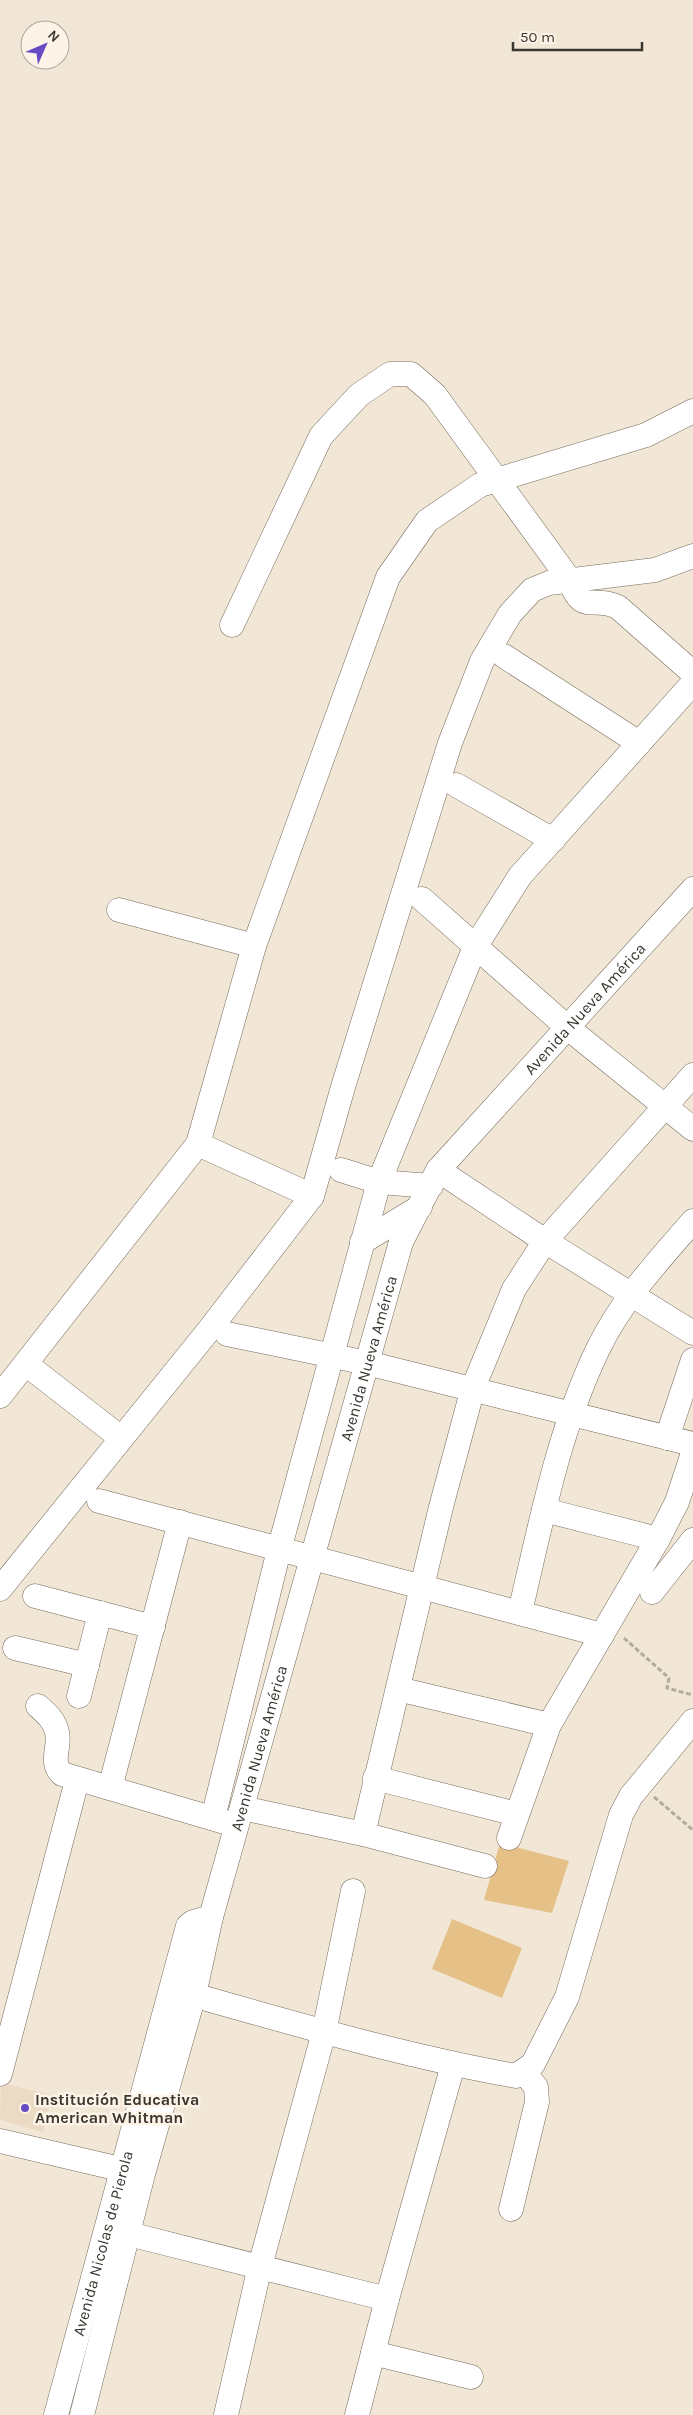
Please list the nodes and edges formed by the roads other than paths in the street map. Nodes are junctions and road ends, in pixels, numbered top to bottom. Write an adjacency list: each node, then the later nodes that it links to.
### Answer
1 (693, 411): 2 (street)
2 (496, 480): 4 (street); 5 (street); 15 (street)
3 (693, 556): 4 (street)
4 (569, 579): 7 (street); 25 (street)
5 (232, 625)
6 (504, 656): 9 (street)
7 (693, 673)
8 (693, 683): 9 (street)
9 (639, 743): 11 (street)
10 (456, 785): 11 (street)
11 (553, 840): 16 (street)
12 (693, 889): 17 (street, Avenida Nueva América)
13 (422, 899): 16 (street)
14 (119, 910): 15 (street)
15 (254, 946): 21 (street)
16 (475, 947): 17 (street); 24 (street)
17 (568, 1028): 19 (street); 23 (street, Avenida Nueva América)
18 (693, 1075): 19 (street)
19 (665, 1108): 20 (street); 28 (street)
20 (693, 1129)
21 (198, 1144): 25 (street); 36 (street)
22 (341, 1170): 24 (street)
23 (435, 1178): 24 (street); 26 (street, Avenida Nueva América); 28 (street)
24 (379, 1182): 29 (street)
25 (312, 1196): 40 (street)
26 (420, 1207): 29 (street); 35 (street, Avenida Nueva América)
27 (691, 1228): 30 (street)
28 (545, 1241): 30 (street); 37 (street)
29 (362, 1242): 33 (street)
30 (630, 1295): 31 (street); 39 (street)
31 (693, 1333)
32 (227, 1334): 33 (street)
33 (331, 1355): 35 (street); 49 (street)
34 (693, 1360): 41 (street)
35 (367, 1363): 37 (street); 50 (street, Avenida Nueva América)
36 (26, 1364): 38 (street); 40 (street)
37 (473, 1388): 39 (street); 51 (street)
38 (0, 1396)
39 (571, 1414): 41 (street); 45 (street)
40 (121, 1438): 52 (street)
41 (668, 1438): 42 (street)
42 (693, 1444)
43 (693, 1453): 47 (street)
44 (99, 1501): 46 (street)
45 (544, 1510): 47 (street); 55 (street)
46 (180, 1522): 49 (street); 57 (street)
47 (658, 1540): 58 (street)
48 (693, 1540): 53 (street)
49 (279, 1550): 50 (street); 71 (street)
50 (312, 1559): 51 (street); 70 (street, Avenida Nueva América)
51 (422, 1587): 55 (street); 61 (street)
52 (0, 1589)
53 (652, 1592)
54 (35, 1596): 56 (street)
55 (520, 1612): 58 (street)
56 (100, 1613): 57 (street); 60 (street)
57 (152, 1627): 68 (street)
58 (605, 1629): 65 (street)
59 (15, 1648): 60 (street)
60 (87, 1664): 62 (street)
61 (398, 1689): 65 (street); 66 (street)
62 (79, 1696)
63 (38, 1706): 68 (street)
64 (693, 1721): 81 (street)
65 (550, 1726): 69 (street)
66 (375, 1778): 69 (street); 72 (street)
67 (75, 1788): 82 (street)
68 (110, 1788): 71 (street)
69 (516, 1814): 73 (street)
70 (239, 1816): 71 (street); 72 (street); 76 (street, Avenida Nueva América)
71 (213, 1818)
72 (363, 1834): 74 (street)
73 (509, 1838)
74 (485, 1866)
75 (353, 1891): 79 (street)
76 (211, 1917): 77 (street, Avenida Nicolas de Pierola); 78 (street, Avenida Nicolas de Pierola)
77 (172, 1989): 78 (street); 84 (street, Avenida Nicolas de Pierola)
78 (194, 1995): 79 (street); 84 (street, Avenida Nicolas de Pierola)
79 (324, 2032): 80 (street); 87 (street)
80 (453, 2065): 81 (street); 88 (street)
81 (524, 2072): 85 (street)
82 (0, 2074)
83 (0, 2141): 84 (street)
84 (133, 2171): 86 (street, Avenida Nicolas de Pierola)
85 (511, 2209)
86 (117, 2231): 87 (street); 91 (street, Avenida Nicolas de Pierola); 92 (street, Avenida Nicolas de Pierola)
87 (260, 2266): 88 (street); 93 (street)
88 (387, 2299): 89 (street)
89 (373, 2353): 90 (street); 94 (street)
90 (471, 2377)
91 (56, 2415)
92 (82, 2415)
93 (226, 2415)
94 (358, 2415)

